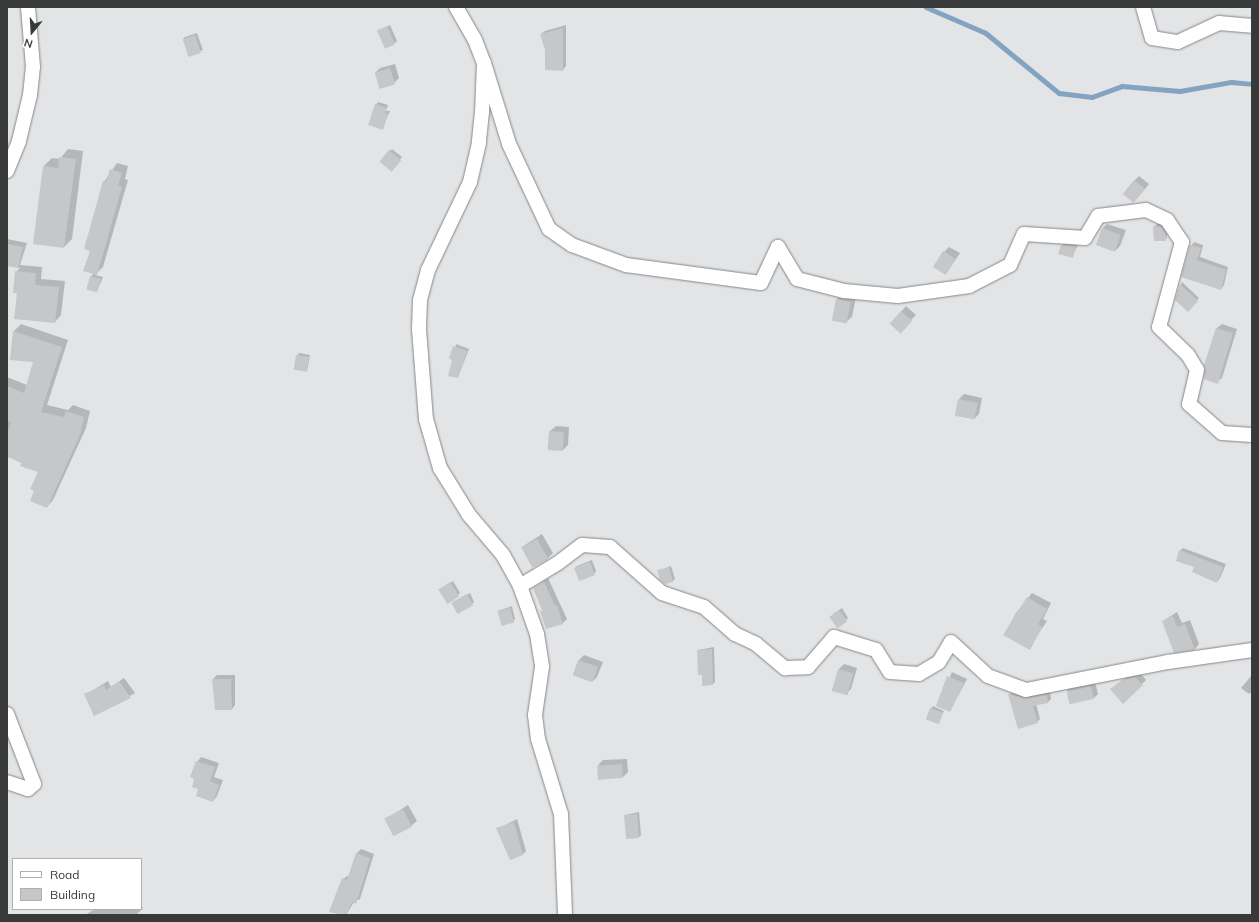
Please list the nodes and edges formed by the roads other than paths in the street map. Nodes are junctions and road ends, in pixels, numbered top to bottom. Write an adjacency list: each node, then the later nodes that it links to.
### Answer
1 (28, 7): 6 (street)
2 (456, 7): 5 (street)
3 (1143, 7): 4 (street)
4 (1252, 26)
5 (484, 63): 7 (street); 8 (street)
6 (7, 171)
7 (1252, 435)
8 (520, 586): 9 (street); 12 (street)
9 (1252, 650)
10 (7, 714): 11 (street)
11 (7, 782)
12 (565, 915)

